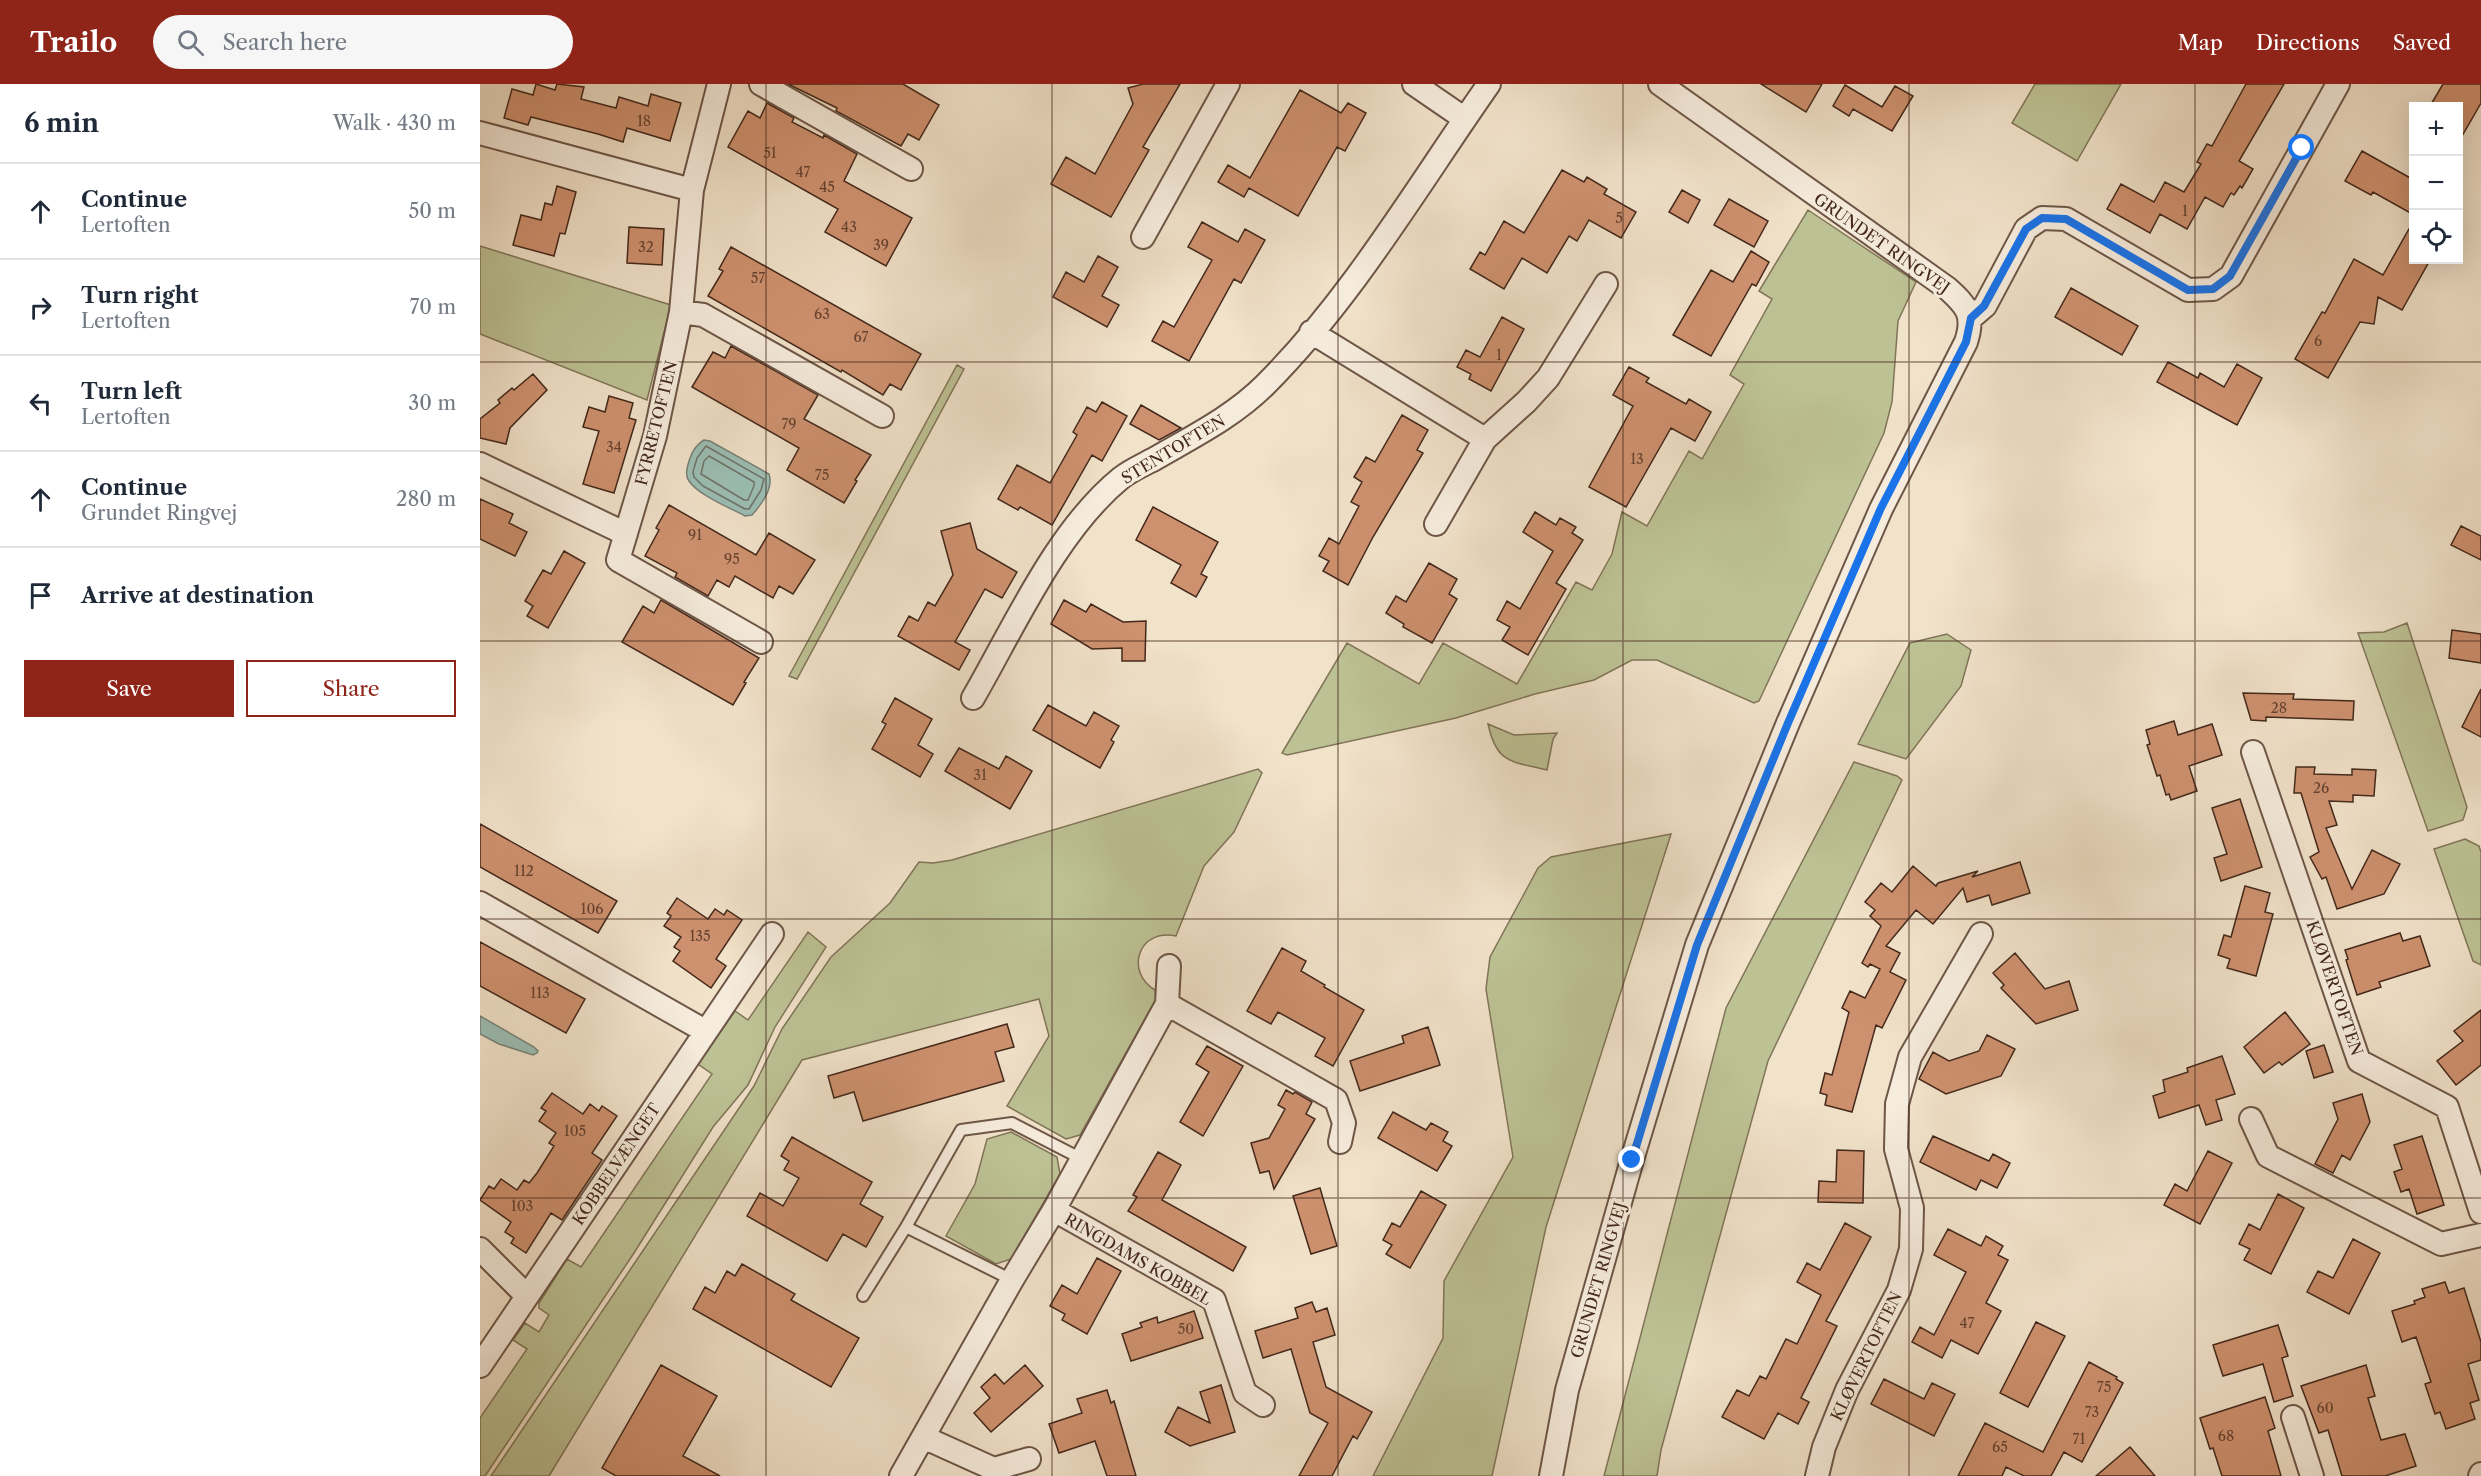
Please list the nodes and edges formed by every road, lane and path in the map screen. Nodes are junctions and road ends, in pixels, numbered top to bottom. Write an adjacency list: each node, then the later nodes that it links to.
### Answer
1 (719, 84): 11 (street, FYRRETOFTEN)
2 (761, 84): 10 (street)
3 (1227, 84): 12 (street)
4 (1414, 84): 8 (street)
5 (1490, 84): 8 (street, STENTOFTEN)
6 (1659, 84): 15 (street, GRUNDET RINGVEJ)
7 (2338, 84): 15 (street)
8 (1465, 119): 16 (street, STENTOFTEN)
9 (480, 133): 11 (street)
10 (911, 170)
11 (692, 190): 14 (street, FYRRETOFTEN)
12 (1143, 237)
13 (1606, 284): 18 (street)
14 (681, 312): 17 (street); 21 (street, FYRRETOFTEN)
15 (1971, 318): 48 (street, GRUNDET RINGVEJ)
16 (1311, 332): 18 (street); 23 (street, STENTOFTEN)
17 (882, 416)
18 (1485, 439): 20 (street)
19 (480, 464): 21 (street)
20 (1436, 524)
21 (626, 534): 22 (street, FYRRETOFTEN)
22 (761, 642)
23 (973, 698)
24 (2253, 753): 35 (street, KLØVERTOFTEN)
25 (480, 903): 30 (street)
26 (772, 934): 30 (street, KOBBELVÆNGET)
27 (1981, 934): 49 (street, KLØVERTOFTEN)
28 (1169, 966): 29 (street, RINGDAMS KOBBEL)
29 (1167, 1005): 32 (street); 33 (street, RINGDAMS KOBBEL)
30 (705, 1031): 40 (street, KOBBELVÆNGET)
31 (2251, 1119): 37 (street)
32 (1340, 1142)
33 (1082, 1159): 34 (street, RINGDAMS KOBBEL); 36 (lane)
34 (1054, 1210): 39 (street, RINGDAMS KOBBEL); 43 (street, RINGDAMS KOBBEL)
35 (2481, 1212)
36 (906, 1227): 39 (lane); 41 (lane)
37 (2481, 1235)
38 (480, 1249): 40 (street)
39 (1012, 1280): 45 (street, RINGDAMS KOBBEL)
40 (527, 1296): 42 (street, KOBBELVÆNGET)
41 (863, 1296)
42 (480, 1366)
43 (1263, 1405)
44 (2293, 1417): 50 (street)
45 (923, 1437): 46 (street); 47 (street, RINGDAMS KOBBEL)
46 (1029, 1459)
47 (901, 1476)
48 (1551, 1476)
49 (1817, 1476)
50 (2312, 1476)

